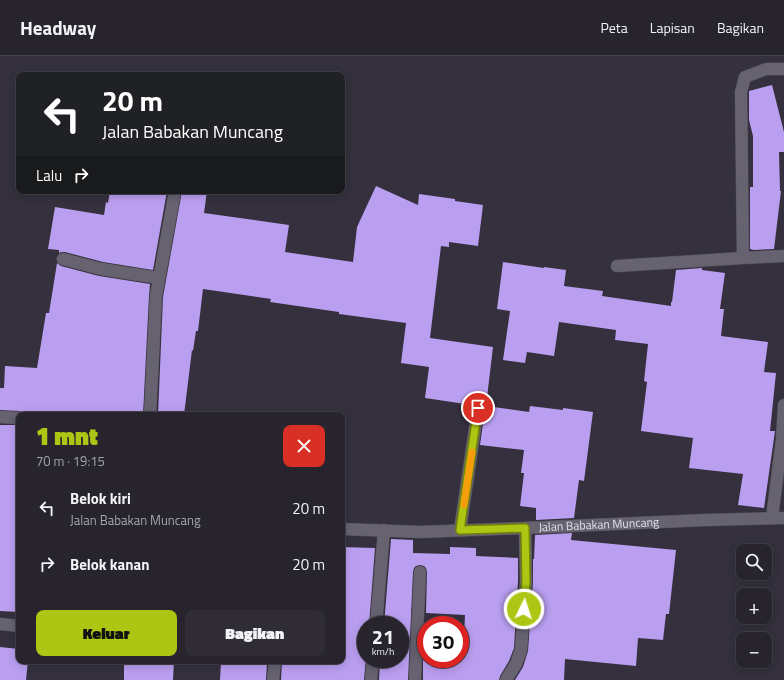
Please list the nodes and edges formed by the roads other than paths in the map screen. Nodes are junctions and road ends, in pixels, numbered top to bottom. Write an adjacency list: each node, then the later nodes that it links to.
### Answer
1 (784, 69): 4 (street)
2 (174, 194): 7 (street)
3 (784, 256): 4 (street)
4 (743, 258): 6 (street)
5 (63, 259): 7 (street)
6 (617, 266)
7 (159, 278): 10 (street)
8 (784, 405): 13 (street)
9 (478, 408): 17 (street)
10 (150, 412)
11 (0, 416): 12 (street)
12 (16, 418)
13 (778, 518): 14 (street, Jalan Babakan Muncang)
14 (525, 528): 17 (street, Jalan Babakan Muncang); 27 (street)
15 (345, 529): 16 (street, Jalan Babakan Muncang)
16 (384, 530): 17 (street, Jalan Babakan Muncang); 19 (street)
17 (460, 530)
18 (420, 572): 26 (street)
19 (377, 616)
20 (0, 624): 21 (street)
21 (16, 626)
22 (276, 664): 24 (street)
23 (372, 668): 25 (street)
24 (273, 680)
25 (371, 680)
26 (415, 680)
27 (506, 680)

